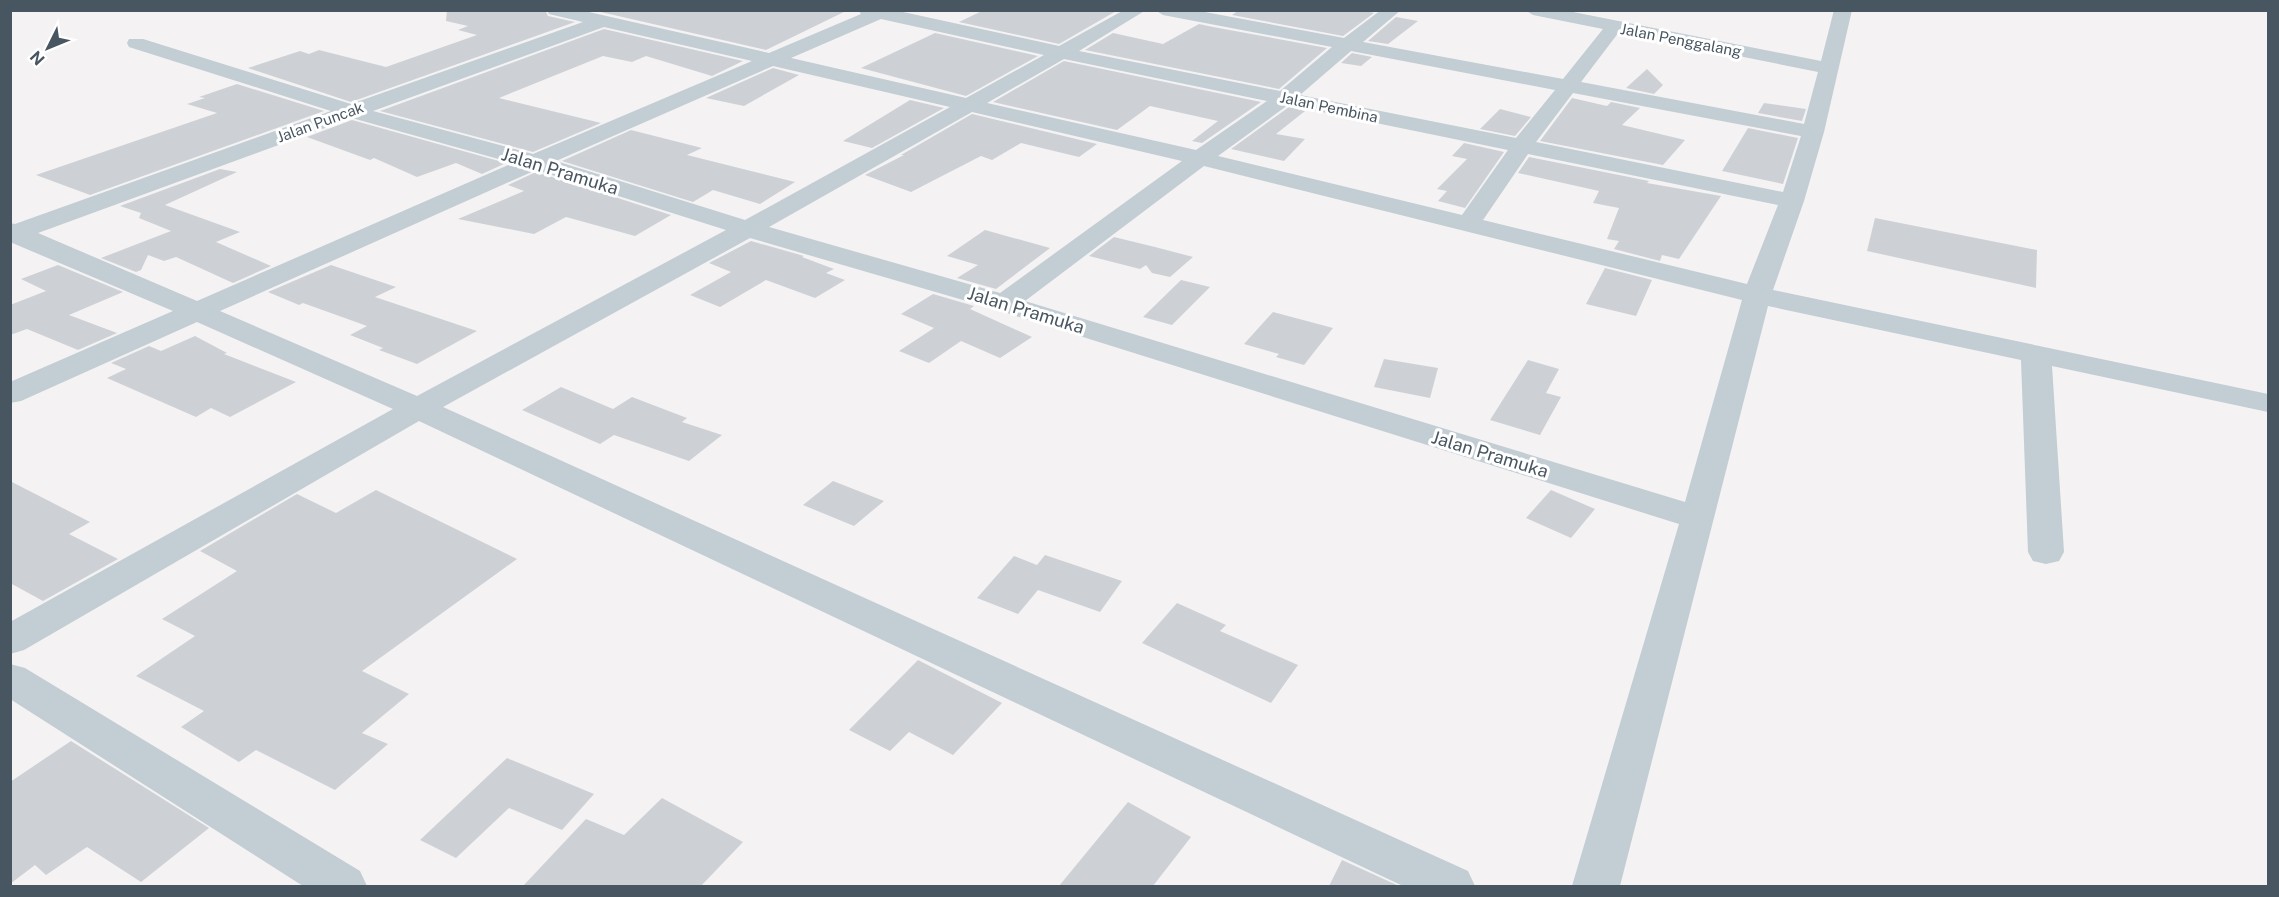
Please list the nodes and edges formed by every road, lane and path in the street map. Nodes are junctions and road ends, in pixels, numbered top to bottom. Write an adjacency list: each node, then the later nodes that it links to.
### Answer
1 (555, 10): 9 (street)
2 (630, 10): 9 (street, Jalan Puncak)
3 (1138, 10): 13 (street)
4 (1163, 10): 12 (street)
5 (1393, 10): 12 (street)
6 (1533, 10): 10 (street, Jalan Penggalang)
7 (1843, 10): 15 (street)
8 (877, 11): 13 (street, Jalan Pembina); 14 (street)
9 (601, 21): 14 (street); 19 (street, Jalan Puncak)
10 (1614, 27): 15 (street, Jalan Penggalang); 16 (street)
11 (136, 43): 19 (street, Jalan Pramuka)
12 (1348, 44): 16 (street); 17 (street)
13 (1063, 53): 17 (street, Jalan Pembina); 18 (street)
14 (773, 61): 18 (street); 23 (street)
15 (1829, 68): 20 (street)
16 (1569, 86): 20 (street); 21 (street)
17 (1284, 98): 21 (street, Jalan Pembina); 22 (street)
18 (972, 104): 22 (street); 26 (street)
19 (351, 111): 23 (street, Jalan Pramuka); 27 (street, Jalan Puncak)
20 (1813, 132): 24 (street)
21 (1521, 147): 24 (street, Jalan Pembina); 25 (street)
22 (1200, 158): 25 (street); 29 (street)
23 (535, 162): 26 (street, Jalan Pramuka); 30 (street)
24 (1792, 201): 28 (street)
25 (1469, 223): 28 (street)
26 (747, 230): 29 (street, Jalan Pramuka); 34 (street)
27 (12, 232): 30 (street)
28 (1757, 295): 31 (street); 35 (street)
29 (1004, 303): 35 (street, Jalan Pramuka)
30 (199, 311): 32 (street); 34 (street)
31 (2036, 355): 33 (street); 36 (street)
32 (10, 394)
33 (2268, 403)
34 (418, 408): 37 (street); 40 (street)
35 (1698, 518): 41 (street)
36 (2046, 552)
37 (10, 640)
38 (10, 679): 39 (street)
39 (343, 886)
40 (1452, 886)
41 (1596, 886)

